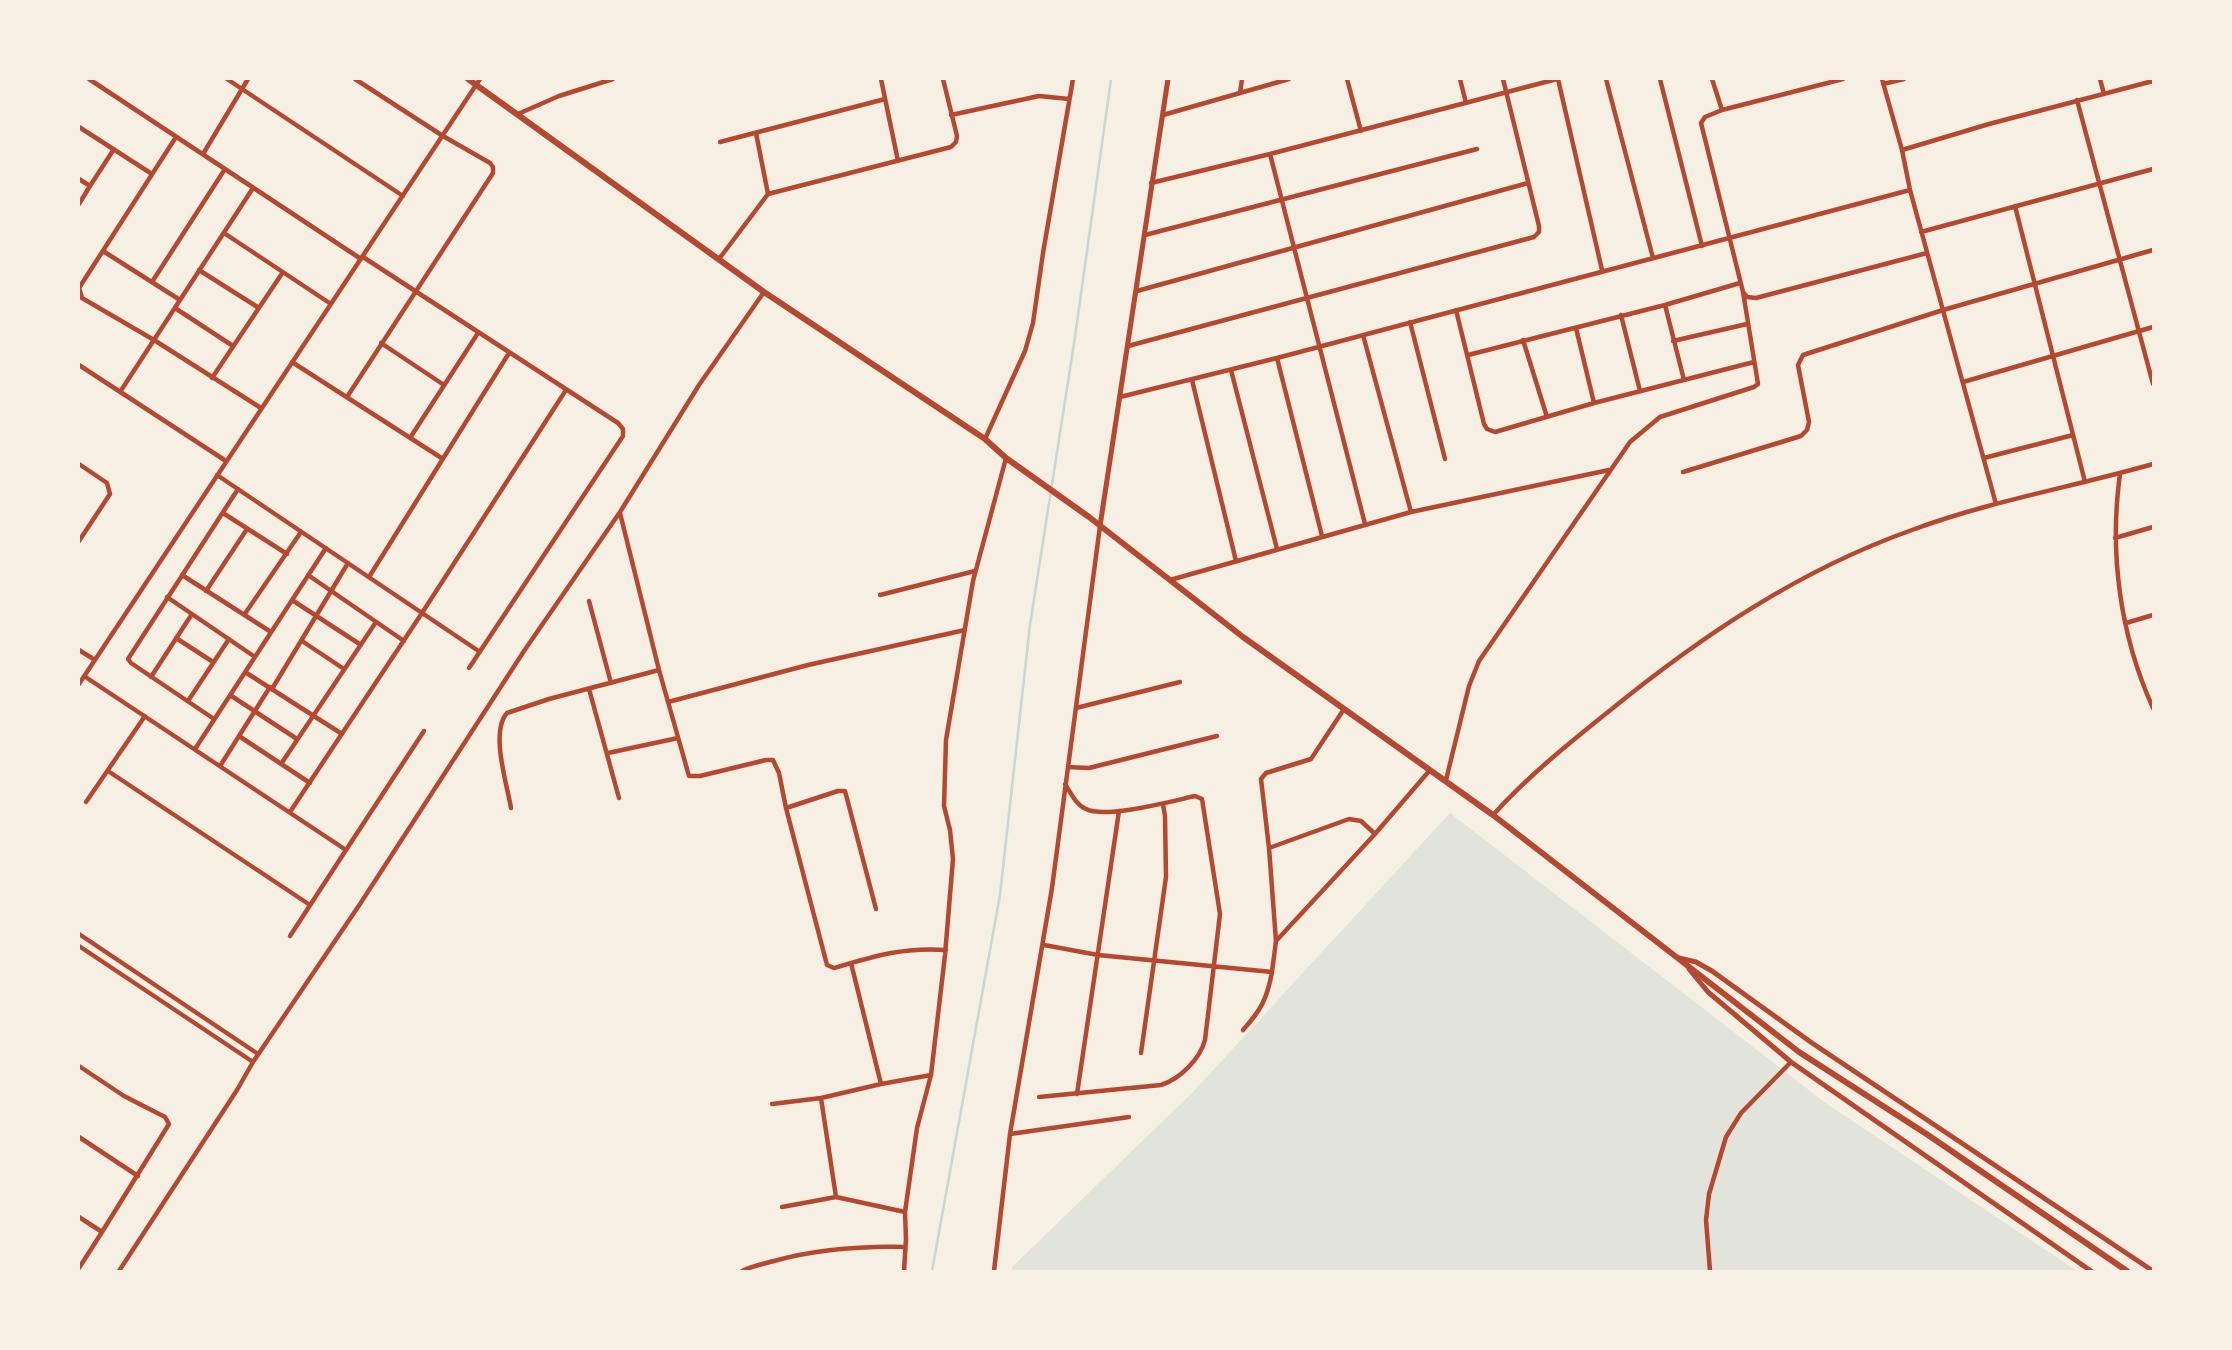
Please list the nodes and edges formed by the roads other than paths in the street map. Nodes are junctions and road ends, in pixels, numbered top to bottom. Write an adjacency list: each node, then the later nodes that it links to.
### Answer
1 (227, 79): 26 (street)
2 (248, 79): 26 (street)
3 (355, 79): 41 (street)
4 (468, 79): 25 (main road)
5 (613, 79): 35 (street)
6 (881, 79): 30 (street)
7 (943, 79): 36 (street)
8 (1073, 79): 31 (street)
9 (1168, 79): 37 (street)
10 (1242, 79): 27 (street)
11 (1289, 79): 27 (street)
12 (1347, 79): 39 (street)
13 (1460, 79): 33 (street)
14 (1503, 79): 28 (street)
15 (1557, 79): 28 (street); 79 (street)
16 (1606, 79): 75 (street)
17 (1660, 79): 69 (street)
18 (1712, 79): 34 (street)
19 (1843, 79): 34 (street)
20 (1904, 79): 23 (street)
21 (2100, 79): 29 (street)
22 (92, 80): 42 (street)
23 (1883, 81): 46 (street)
24 (2153, 81): 29 (street)
25 (479, 82): 35 (main road); 41 (street)
26 (242, 89): 47 (street); 61 (street)
27 (1240, 93): 37 (street)
28 (1506, 93): 33 (street); 55 (street)
29 (2104, 94): 32 (street)
30 (885, 99): 40 (street); 49 (street)
31 (1069, 99): 36 (street); 135 (street)
32 (2077, 100): 46 (street); 56 (street)
33 (1466, 103): 39 (street)
34 (1722, 110): 68 (street)
35 (518, 114): 76 (main road)
36 (951, 115): 49 (street)
37 (1163, 115): 54 (street)
38 (79, 127): 44 (street)
39 (1361, 131): 48 (street)
40 (756, 133): 43 (street); 60 (street)
41 (443, 136): 61 (street); 85 (street)
42 (176, 137): 47 (street); 52 (street)
43 (720, 142)
44 (114, 149): 52 (street); 57 (street)
45 (1477, 149): 62 (street)
46 (1902, 150): 59 (street)
47 (203, 154): 50 (street)
48 (1270, 154): 54 (street); 62 (street)
49 (898, 161): 60 (street)
50 (225, 169): 58 (street); 81 (street)
51 (2153, 169): 56 (street)
52 (152, 174): 72 (street)
53 (79, 178): 57 (street)
54 (1151, 183): 67 (street)
55 (1528, 183): 70 (street); 88 (street)
56 (2100, 183): 64 (street); 77 (street)
57 (90, 186): 63 (street)
58 (253, 188): 66 (street); 74 (street)
59 (1910, 190): 65 (street); 68 (street)
60 (768, 194): 76 (street)
61 (403, 196): 74 (street)
62 (1282, 200): 67 (street); 70 (street)
63 (79, 204)
64 (2015, 206): 65 (street); 83 (street)
65 (1921, 232): 73 (street)
66 (224, 233): 78 (street); 80 (street)
67 (1145, 235): 84 (street)
68 (1729, 239): 69 (street); 82 (street)
69 (1702, 246): 75 (street)
70 (1294, 247): 84 (street); 88 (street)
71 (2153, 250): 77 (street)
72 (103, 251): 81 (street); 104 (street)
73 (1927, 253): 87 (street); 95 (street)
74 (362, 258): 85 (street); 90 (street)
75 (1653, 258): 79 (street)
76 (719, 259): 86 (main road)
77 (2121, 259): 83 (street); 101 (street)
78 (199, 270): 89 (street); 93 (street)
79 (1602, 271): 94 (street)
80 (283, 272): 90 (street); 93 (street)
81 (152, 282): 89 (street)
82 (1740, 283): 87 (street); 91 (street)
83 (2034, 283): 95 (street); 113 (street)
84 (1137, 290): 108 (street)
85 (415, 291): 102 (street); 107 (street)
86 (764, 292): 135 (main road); 150 (street)
87 (1743, 292): 98 (street)
88 (1306, 297): 108 (street); 110 (street)
89 (180, 300): 92 (street)
90 (331, 304): 115 (street)
91 (1665, 305): 96 (street); 106 (street)
92 (175, 308): 104 (street); 109 (street)
93 (259, 308): 109 (street)
94 (1457, 310): 97 (street); 112 (street)
95 (1943, 310): 122 (street); 144 (street)
96 (1621, 315): 100 (street); 126 (street)
97 (1410, 322): 103 (street); 139 (street)
98 (1747, 324): 106 (street); 116 (street)
99 (2153, 327): 101 (street)
100 (1576, 328): 105 (street); 130 (street)
101 (2139, 331): 113 (street); 123 (street)
102 (478, 333): 111 (street); 124 (street)
103 (1363, 335): 110 (street); 151 (street)
104 (154, 340): 119 (street); 127 (street)
105 (1523, 340): 112 (street); 132 (street)
106 (1673, 341): 121 (street)
107 (381, 343): 124 (street); 128 (street)
108 (1128, 345): 129 (street)
109 (233, 346): 119 (street)
110 (1319, 347): 114 (street); 153 (street)
111 (509, 353): 125 (street); 138 (street)
112 (1468, 355): 132 (street)
113 (2053, 355): 122 (street); 133 (street)
114 (1277, 359): 118 (street); 158 (street)
115 (292, 362): 128 (street); 131 (street)
116 (1754, 362): 121 (street); 143 (street)
117 (79, 365): 127 (street)
118 (1231, 370): 120 (street); 162 (street)
119 (212, 377): 131 (street)
120 (1192, 380): 129 (street); 164 (street)
121 (1684, 380): 126 (street)
122 (1963, 382): 137 (street)
123 (2153, 384)
124 (444, 385): 134 (street)
125 (566, 390): 177 (street); 192 (street)
126 (1640, 391): 130 (street)
127 (120, 392): 140 (street)
128 (347, 397): 134 (street)
129 (1120, 397): 154 (street)
130 (1594, 403): 132 (street)
131 (261, 408): 140 (street)
132 (1547, 417)
133 (2073, 435): 137 (street); 147 (street)
134 (410, 438): 138 (street)
135 (985, 439): 136 (main road)
136 (1006, 458): 154 (main road); 166 (street)
137 (1984, 458): 149 (street)
138 (443, 459): 169 (street)
139 (1445, 459)
140 (226, 461): 146 (street)
141 (79, 464): 160 (street)
142 (2153, 464): 145 (street)
143 (1610, 470): 151 (street); 231 (street)
144 (1683, 472)
145 (2120, 474): 147 (street); 159 (street)
146 (216, 475): 148 (street); 194 (street)
147 (2085, 482): 149 (street)
148 (238, 489): 152 (street); 157 (street)
149 (1996, 504): 241 (street)
150 (620, 512): 198 (street); 261 (street)
151 (1411, 512): 153 (street)
152 (223, 513): 156 (street); 167 (street)
153 (1365, 524): 158 (street)
154 (1100, 526): 170 (main road); 211 (street)
155 (2153, 527): 159 (street)
156 (247, 529): 163 (street); 171 (street)
157 (302, 532): 161 (street); 163 (street)
158 (1322, 536): 162 (street)
159 (2115, 538): 183 (street)
160 (79, 541)
161 (326, 548): 165 (street); 168 (street)
162 (1277, 549): 164 (street)
163 (286, 554): 179 (street)
164 (1236, 561): 170 (street)
165 (348, 563): 169 (street); 172 (street)
166 (976, 570): 173 (street); 184 (street)
167 (182, 575): 171 (street); 174 (street)
168 (308, 576): 172 (street); 175 (street)
169 (369, 577): 177 (street)
170 (1170, 580): 213 (main road)
171 (206, 591): 179 (street)
172 (330, 591): 181 (street); 182 (street)
173 (880, 595)
174 (167, 597): 178 (street); 201 (street)
175 (292, 600): 181 (street); 185 (street)
176 (589, 601): 203 (street)
177 (422, 613): 188 (street); 192 (street)
178 (192, 614): 186 (street); 187 (street)
179 (244, 615): 185 (street)
180 (2153, 615): 183 (street)
181 (317, 617): 189 (street); 190 (street)
182 (376, 622): 188 (street); 190 (street)
183 (2126, 623): 208 (street)
184 (965, 630): 210 (street); 252 (street)
185 (271, 632): 193 (street)
186 (176, 638): 195 (street); 201 (street)
187 (229, 639): 193 (street); 195 (street)
188 (404, 640): 219 (street)
189 (302, 641): 197 (street); 205 (street)
190 (361, 645): 197 (street)
191 (79, 650): 194 (street)
192 (480, 652): 196 (street)
193 (255, 657): 199 (street)
194 (95, 660): 200 (street)
195 (213, 662): 209 (street)
196 (469, 668)
197 (344, 669): 216 (street)
198 (659, 670): 203 (street); 210 (street)
199 (245, 671): 205 (street); 207 (street)
200 (84, 676): 204 (street); 215 (street)
201 (151, 677): 209 (street)
202 (1180, 682): 211 (street)
203 (611, 683): 206 (street)
204 (79, 684)
205 (271, 688): 214 (street); 216 (street)
206 (589, 689): 225 (street); 237 (street)
207 (230, 695): 214 (street); 217 (street)
208 (2152, 700): 212 (street)
209 (188, 701): 217 (street)
210 (668, 702): 222 (street)
211 (1076, 708): 228 (street)
212 (2153, 708)
213 (1344, 709): 229 (main road); 243 (street)
214 (254, 712): 220 (street); 223 (street)
215 (145, 716): 224 (street); 230 (street)
216 (313, 716): 219 (street); 223 (street)
217 (214, 719): 224 (street)
218 (424, 731): 244 (street)
219 (342, 734): 232 (street)
220 (239, 736): 226 (street); 227 (street)
221 (1217, 737): 228 (street)
222 (678, 738): 225 (street); 238 (street)
223 (297, 739): 226 (street)
224 (195, 749): 227 (street)
225 (608, 753): 234 (street)
226 (281, 764): 232 (street)
227 (220, 766): 240 (street)
228 (1068, 767): 233 (street)
229 (1430, 770): 231 (main road); 242 (street)
230 (108, 771): 235 (street); 245 (street)
231 (1446, 780): 241 (main road)
232 (310, 783): 240 (street)
233 (1065, 783): 239 (street); 250 (street)
234 (619, 798)
235 (86, 802)
236 (1163, 804): 239 (street); 255 (street); 257 (street)
237 (511, 808)
238 (786, 808): 246 (street); 256 (street)
239 (1119, 811): 253 (street)
240 (290, 813): 244 (street)
241 (1493, 815): 254 (main road)
242 (1375, 834): 243 (street); 249 (street)
243 (1269, 848): 249 (street)
244 (346, 850): 245 (street)
245 (310, 905): 248 (street)
246 (876, 909)
247 (79, 934): 261 (street)
248 (290, 936)
249 (1276, 941): 258 (street)
250 (1044, 945): 253 (street); 272 (street)
251 (79, 946): 262 (street)
252 (946, 950): 256 (street); 265 (street)
253 (1098, 955): 255 (street); 267 (street)
254 (1679, 958): 263 (street); 288 (main road); 289 (street)
255 (1155, 959): 257 (street); 260 (street)
256 (850, 963): 266 (street)
257 (1213, 965): 258 (street); 267 (street)
258 (1272, 972): 259 (street)
259 (1243, 1030)
260 (1141, 1053)
261 (258, 1054): 262 (street)
262 (253, 1062): 282 (street)
263 (1791, 1062): 286 (street); 287 (street)
264 (79, 1066): 274 (street)
265 (931, 1075): 266 (street); 277 (street)
266 (881, 1084): 269 (street)
267 (1077, 1094): 268 (street)
268 (1039, 1097)
269 (821, 1098): 270 (street); 275 (street)
270 (772, 1104)
271 (1129, 1117): 272 (street)
272 (1010, 1134): 285 (street)
273 (79, 1137): 274 (street)
274 (138, 1176): 279 (street)
275 (836, 1197): 276 (street); 277 (street)
276 (782, 1208)
277 (905, 1212): 280 (street)
278 (79, 1217): 279 (street)
279 (102, 1232): 281 (street)
280 (905, 1247): 283 (street); 284 (street)
281 (79, 1268)
282 (119, 1271)
283 (743, 1271)
284 (904, 1271)
285 (994, 1271)
286 (1710, 1271)
287 (2091, 1271)
288 (2127, 1271)
289 (2153, 1271)

